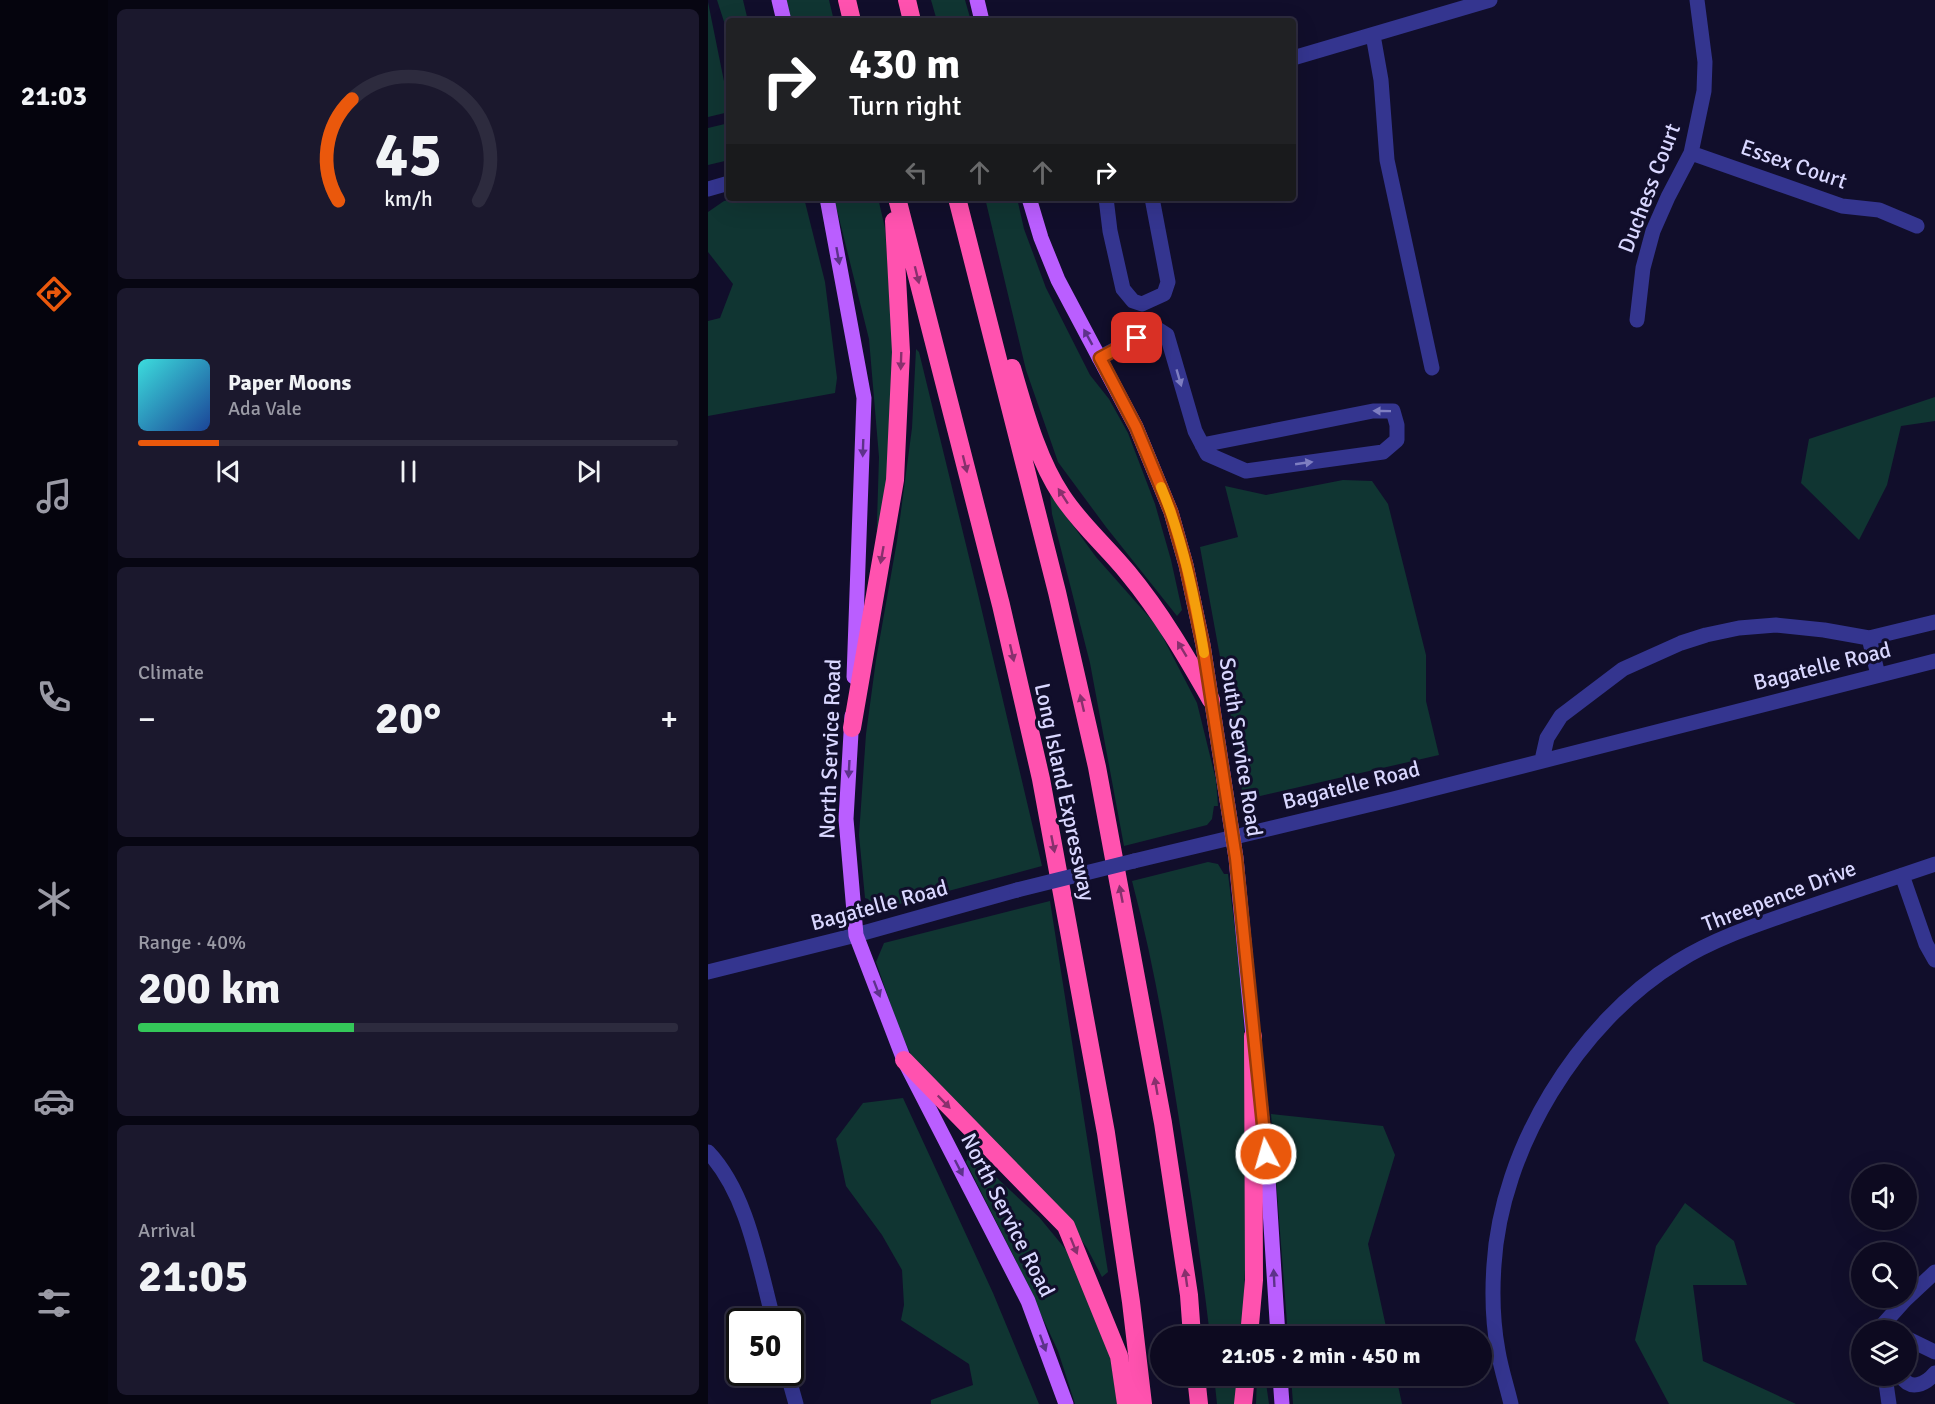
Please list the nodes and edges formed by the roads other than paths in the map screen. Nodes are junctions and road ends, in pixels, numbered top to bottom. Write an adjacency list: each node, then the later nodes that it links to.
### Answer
1 (779, 0): 7 (main road)
2 (847, 0): 8 (highway)
3 (907, 0): 9 (highway)
4 (977, 0): 10 (main road)
5 (1490, 0): 11 (street)
6 (1697, 0): 13 (street, Duchess Court)
7 (783, 18)
8 (851, 18)
9 (911, 18)
10 (981, 18)
11 (1372, 35): 12 (street); 27 (street)
12 (1296, 57)
13 (1691, 153): 24 (street, Essex Court); 25 (street, Duchess Court)
14 (726, 184): 15 (street)
15 (708, 189)
16 (828, 201): 34 (main road, North Service Road, one-way to 34)
17 (895, 201): 34 (highway, one-way to 34)
18 (896, 201): 63 (highway, Long Island Expressway, one-way to 63)
19 (959, 201): 33 (highway, one-way to 19)
20 (959, 201): 48 (highway, Long Island Expressway, one-way to 20)
21 (1030, 201): 26 (main road, South Service Road, one-way to 21)
22 (1106, 201): 23 (street)
23 (1153, 201)
24 (1917, 226)
25 (1637, 320)
26 (1100, 358): 28 (street, one-way to 28); 33 (main road, South Service Road)
27 (1432, 368)
28 (1202, 445): 28 (street, one-way to 28)
29 (1935, 622): 30 (street)
30 (1869, 638): 32 (street); 35 (street)
31 (1935, 661): 32 (street, Bagatelle Road)
32 (1878, 675): 35 (street, Bagatelle Road)
33 (1211, 700): 36 (main road, South Service Road)
34 (852, 728): 39 (main road, North Service Road, one-way to 39)
35 (1542, 760): 36 (street, Bagatelle Road)
36 (1232, 837): 39 (street, Bagatelle Road, bridge); 42 (main road, South Service Road)
37 (1935, 864): 38 (street, Threepence Drive)
38 (1902, 875): 40 (street); 67 (street, Threepence Drive)
39 (856, 935): 41 (street, Bagatelle Road); 43 (main road, North Service Road, one-way to 43)
40 (1935, 960)
41 (708, 972)
42 (1253, 1036): 49 (highway); 50 (main road, South Service Road, one-way to 42)
43 (904, 1060): 61 (main road, North Service Road, one-way to 61); 62 (highway, one-way to 62)
44 (708, 1152): 46 (street)
45 (1935, 1272): 47 (street)
46 (770, 1308)
47 (1887, 1320)
48 (1191, 1326)
49 (1250, 1326)
50 (1277, 1326)
51 (1917, 1343): 52 (street)
52 (1935, 1352)
53 (1935, 1373): 54 (street)
54 (1917, 1385)
55 (791, 1386): 60 (street)
56 (1197, 1386): 64 (highway)
57 (1245, 1386): 65 (highway)
58 (1281, 1386): 66 (main road)
59 (1886, 1386): 68 (street)
60 (796, 1404)
61 (1066, 1404)
62 (1126, 1404)
63 (1143, 1404)
64 (1199, 1404)
65 (1243, 1404)
66 (1282, 1404)
67 (1511, 1404)
68 (1889, 1404)

